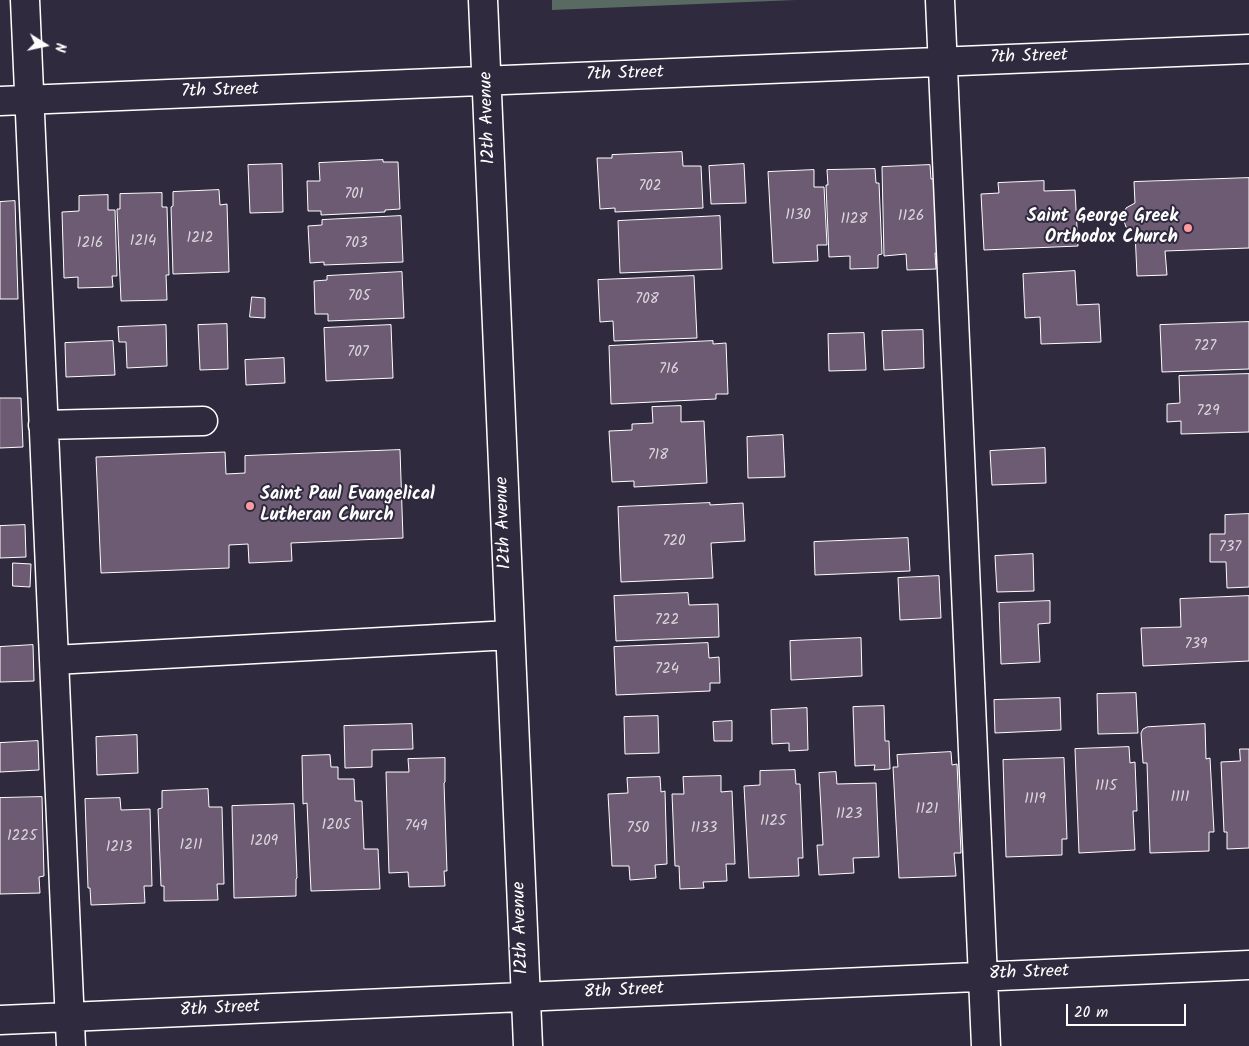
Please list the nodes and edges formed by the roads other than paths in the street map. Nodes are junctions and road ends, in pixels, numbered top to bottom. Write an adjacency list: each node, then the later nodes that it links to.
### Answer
1 (24, 0): 7 (street)
2 (483, 0): 6 (street, 12th Avenue)
3 (940, 0): 5 (street)
4 (1249, 49): 5 (street, 7th Street)
5 (943, 62): 6 (street, 7th Street); 14 (street)
6 (487, 81): 7 (street, 7th Street); 11 (street, 12th Avenue)
7 (29, 100): 8 (street, 7th Street); 10 (street)
8 (0, 101)
9 (203, 421): 10 (street)
10 (43, 425): 12 (street)
11 (510, 635): 12 (street); 15 (street, 12th Avenue)
12 (54, 660): 16 (street)
13 (1249, 965): 14 (street, 8th Street)
14 (982, 976): 15 (street, 8th Street); 20 (street)
15 (525, 996): 16 (street, 8th Street); 19 (street, 12th Avenue)
16 (70, 1016): 17 (street, 8th Street); 18 (street)
17 (0, 1020)
18 (71, 1046)
19 (528, 1046)
20 (986, 1046)

